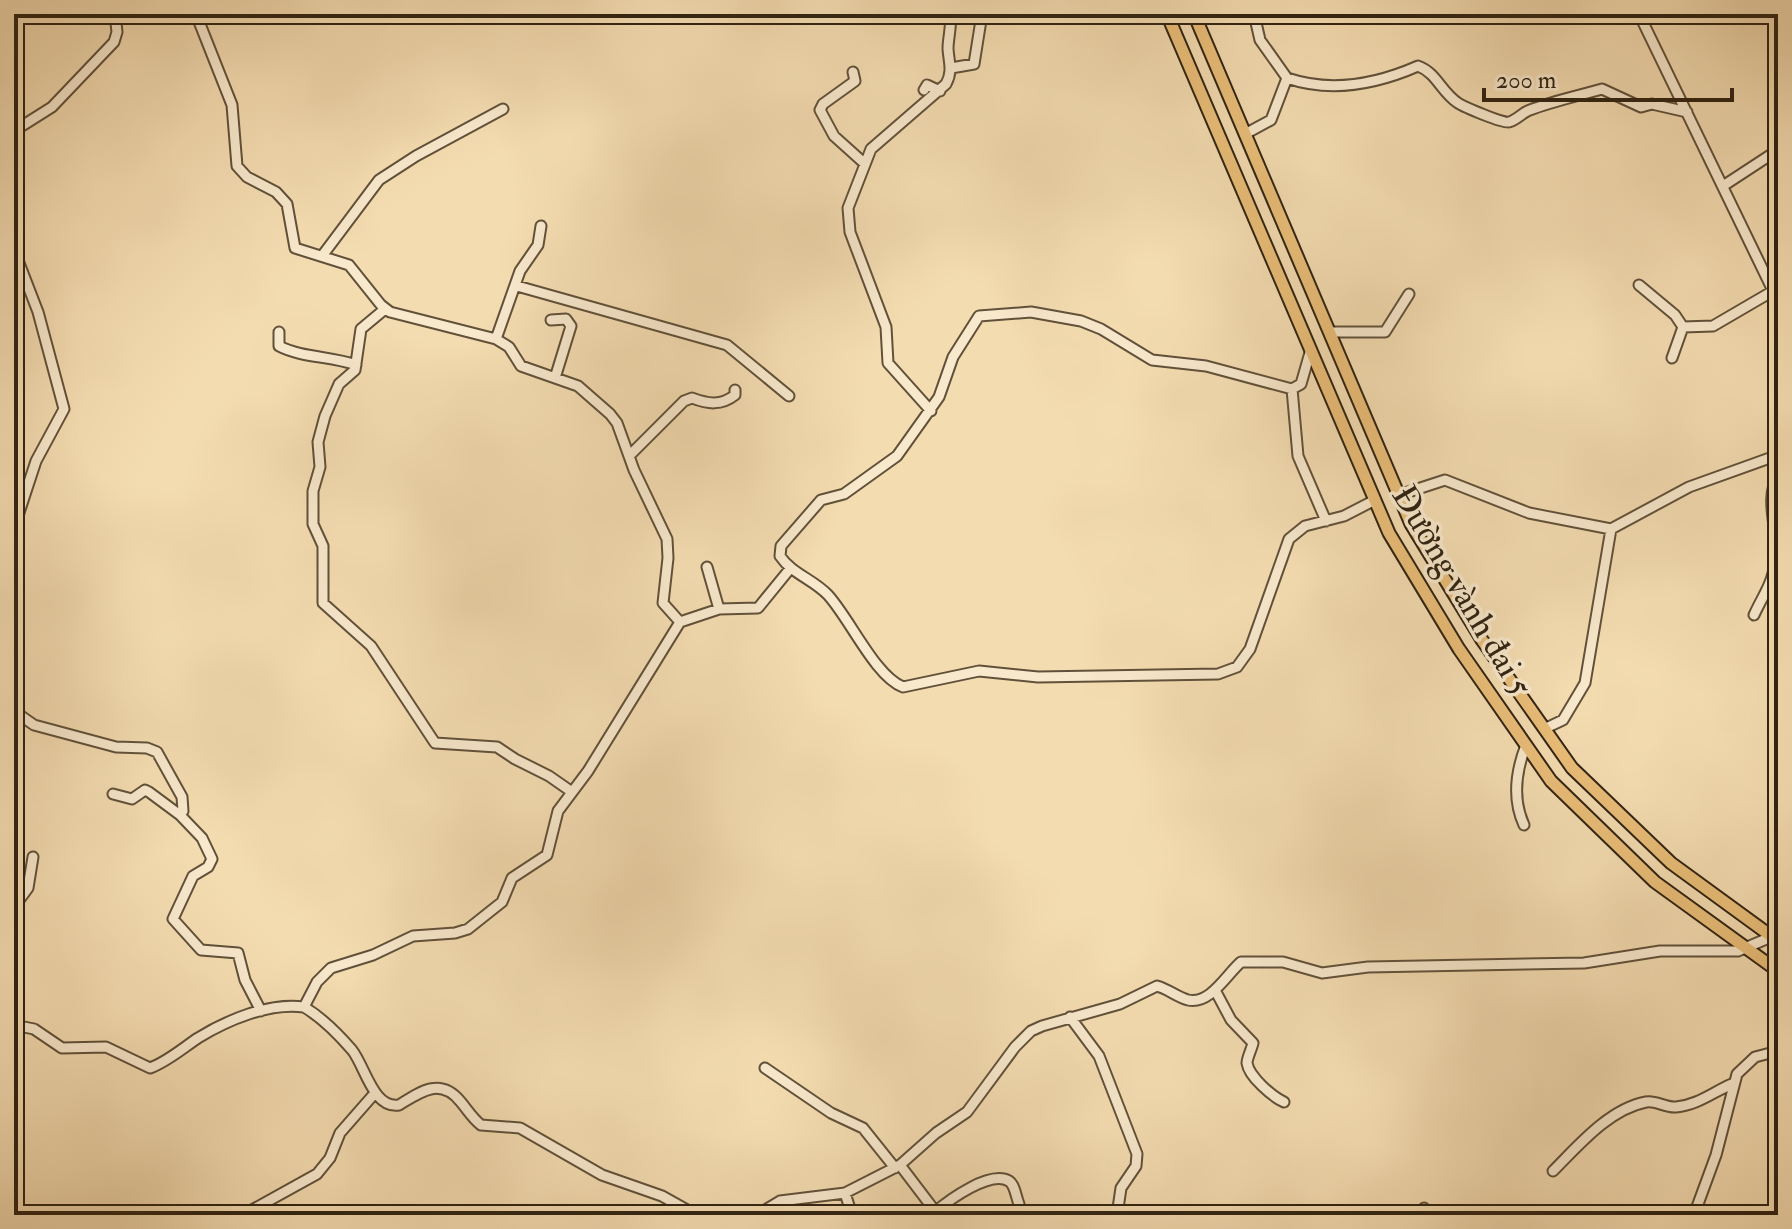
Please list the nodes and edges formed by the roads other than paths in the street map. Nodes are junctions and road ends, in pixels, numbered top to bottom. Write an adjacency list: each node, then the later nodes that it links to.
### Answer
1 (115, 14): 16 (street)
2 (196, 14): 23 (street)
3 (950, 14): 9 (street)
4 (982, 14): 9 (street)
5 (1167, 14): 35 (main road, Đường vành đai 5)
6 (1194, 14): 17 (main road, Đường vành đai 5)
7 (1254, 14): 11 (street)
8 (1639, 14): 15 (street)
9 (951, 68): 13 (street)
10 (853, 72): 19 (street)
11 (1287, 78): 15 (street); 17 (street)
12 (924, 90): 13 (street)
13 (940, 91): 19 (street)
14 (503, 109): 23 (street)
15 (1687, 112): 20 (street)
16 (14, 131)
17 (1245, 134): 33 (main road, Đường vành đai 5)
18 (1778, 150): 20 (street)
19 (864, 163): 42 (street)
20 (1723, 186): 26 (street)
21 (541, 226): 25 (street)
22 (14, 250): 49 (street)
23 (322, 256): 29 (street)
24 (1639, 285): 31 (street)
25 (517, 286): 34 (street); 41 (street)
26 (1773, 291): 28 (street); 31 (street)
27 (1409, 294): 33 (street)
28 (1778, 301)
29 (385, 309): 34 (street); 37 (street)
30 (551, 320): 38 (street)
31 (1683, 327): 36 (street)
32 (279, 332): 37 (street)
33 (1330, 332): 46 (main road, Đường vành đai 5)
34 (496, 339): 38 (street)
35 (1311, 349): 39 (street); 47 (main road, Đường vành đai 5)
36 (1672, 358)
37 (356, 365): 59 (street)
38 (555, 378): 44 (street)
39 (1292, 389): 42 (street); 48 (street)
40 (735, 390): 44 (street)
41 (789, 396)
42 (931, 411): 52 (street)
43 (1778, 455): 50 (street)
44 (629, 456): 55 (street)
45 (1778, 477): 54 (street)
46 (1399, 495): 50 (street); 57 (main road, Đường vành đai 5)
47 (1375, 500): 48 (street); 58 (main road, Đường vành đai 5)
48 (1326, 521): 52 (street)
49 (14, 528)
50 (1611, 529): 57 (street)
51 (707, 567): 53 (street)
52 (789, 570): 53 (street)
53 (719, 609): 55 (street)
54 (1754, 615)
55 (680, 622): 59 (street)
56 (14, 711): 61 (street)
57 (1544, 729): 65 (main road, Đường vành đai 5)
58 (1526, 745): 62 (street); 66 (main road, Đường vành đai 5)
59 (572, 792): 69 (street)
60 (113, 794): 61 (street)
61 (180, 815): 70 (street)
62 (1524, 825)
63 (33, 857): 64 (street)
64 (14, 907)
65 (1776, 937): 66 (street)
66 (1747, 949): 67 (main road, Đường vành đai 5); 68 (street)
67 (1778, 971)
68 (1215, 990): 71 (street); 77 (street)
69 (304, 1007): 70 (street); 76 (street)
70 (261, 1011): 72 (street)
71 (1070, 1017): 78 (street); 87 (street)
72 (14, 1025)
73 (1778, 1051): 75 (street)
74 (765, 1068): 78 (street)
75 (1732, 1084): 79 (street); 88 (street)
76 (375, 1093): 83 (street); 84 (street)
77 (1284, 1102)
78 (897, 1167): 80 (street); 82 (street)
79 (1553, 1171)
80 (845, 1193): 85 (street); 86 (street)
81 (1019, 1204): 82 (street)
82 (937, 1213)
83 (243, 1215)
84 (696, 1215)
85 (757, 1215)
86 (852, 1215)
87 (1117, 1215)
88 (1694, 1215)

